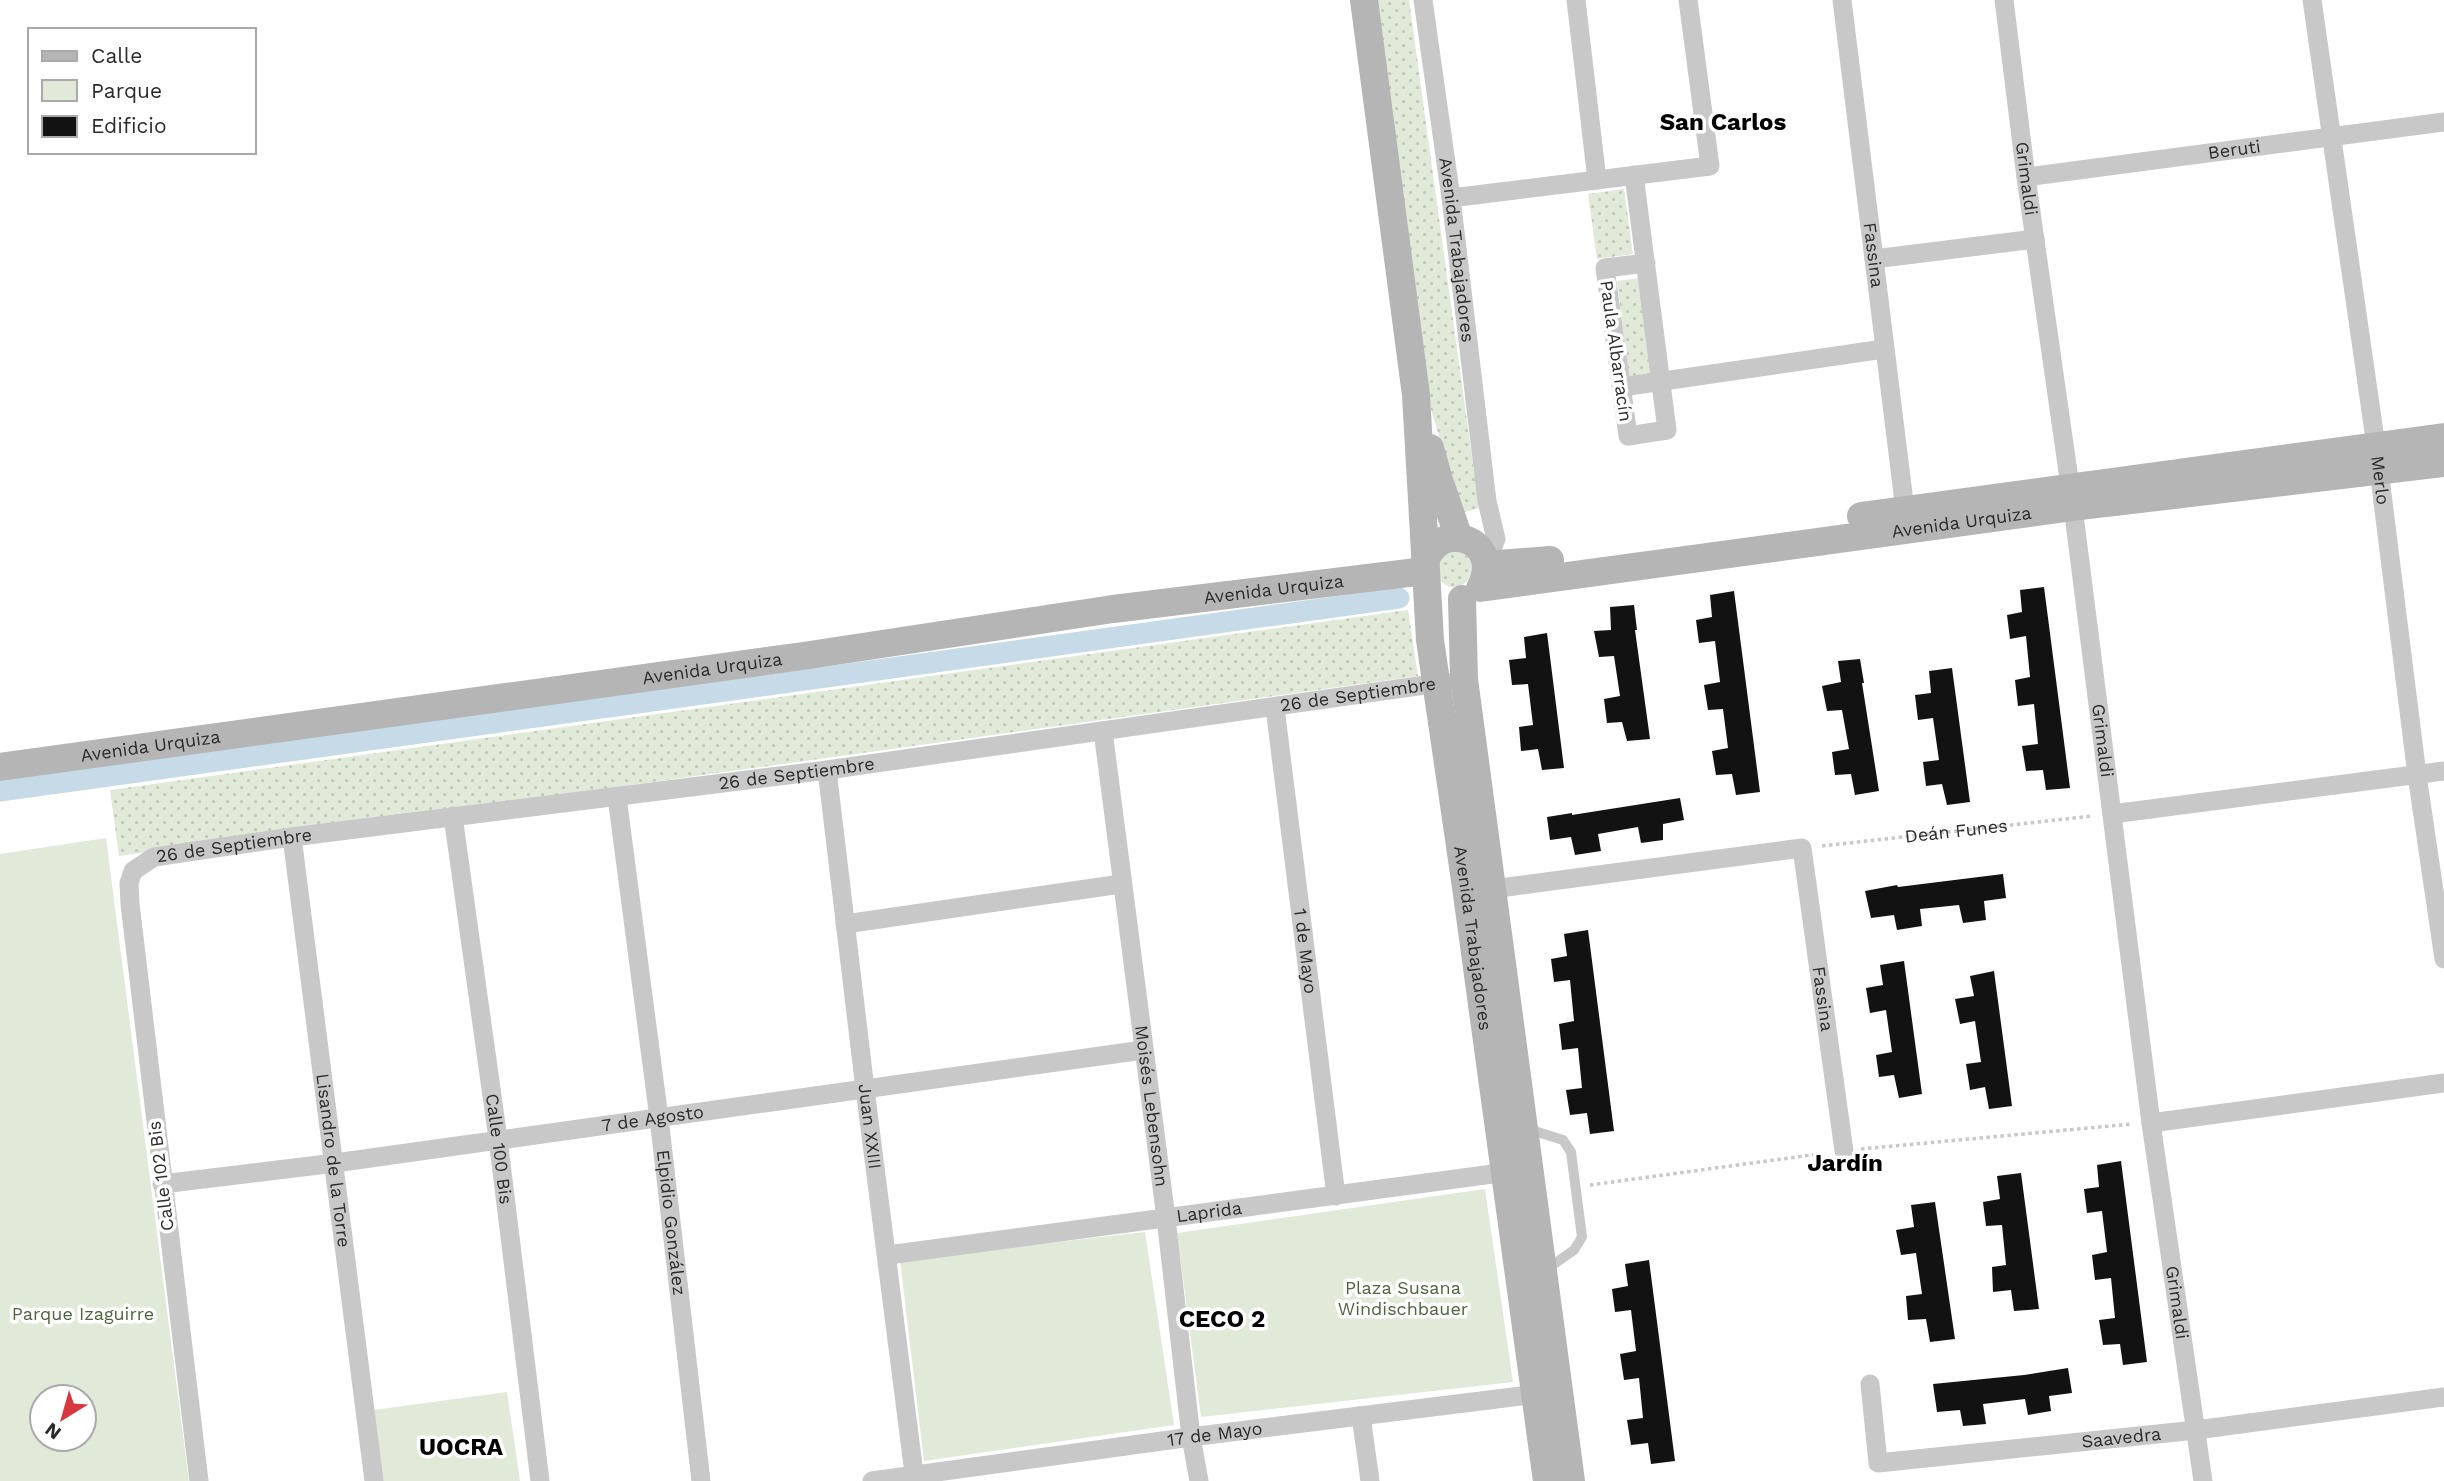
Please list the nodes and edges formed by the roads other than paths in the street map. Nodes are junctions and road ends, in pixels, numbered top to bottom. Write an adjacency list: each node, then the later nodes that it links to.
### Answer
1 (1364, 0): 20 (main road, Avenida Trabajadores)
2 (1423, 0): 13 (street, Avenida Trabajadores)
3 (1576, 0): 12 (street)
4 (1688, 0): 10 (street)
5 (1842, 0): 15 (street, Fassina)
6 (2004, 0): 11 (street, Grimaldi)
7 (2312, 0): 9 (street, Merlo)
8 (2444, 122): 9 (street, Beruti)
9 (2331, 137): 11 (street, Beruti); 22 (street, Merlo)
10 (1634, 175): 12 (street); 16 (street, Paula Albarracín)
11 (2026, 177): 14 (street, Grimaldi)
12 (1597, 180): 13 (street)
13 (1451, 198): 25 (street, Avenida Trabajadores)
14 (2035, 239): 15 (street); 24 (street, Grimaldi)
15 (1874, 259): 17 (street, Fassina)
16 (1646, 263): 18 (street, Paula Albarracín); 19 (street, Paula Albarracín)
17 (1884, 349): 18 (street); 26 (street, Fassina)
18 (1661, 381): 19 (street); 19 (street, Paula Albarracín)
19 (1622, 387)
20 (1416, 395): 27 (main road, Avenida Trabajadores); 28 (main road, Avenida Trabajadores)
21 (2444, 437): 22 (main road, Avenida Urquiza)
22 (2377, 459): 23 (main road, Avenida Urquiza); 24 (main road, Avenida Urquiza); 37 (street, Merlo)
23 (2444, 463)
24 (2071, 497): 26 (main road, Avenida Urquiza); 29 (main road, Avenida Urquiza); 39 (street, Grimaldi)
25 (1488, 501): 27 (street); 29 (street, Avenida Trabajadores)
26 (1905, 510): 29 (main road, Avenida Urquiza)
27 (1462, 538): 28 (main road); 29 (main road)
28 (1425, 572): 29 (main road); 31 (main road, Avenida Trabajadores); 34 (main road, Avenida Urquiza)
29 (1478, 579): 30 (main road, Avenida Trabajadores)
30 (1464, 679): 31 (street, 26 de Septiembre); 44 (main road, Avenida Trabajadores)
31 (1436, 684): 32 (street, 26 de Septiembre); 44 (main road, Avenida Trabajadores)
32 (1275, 708): 33 (street, 26 de Septiembre); 58 (street, 1 de Mayo)
33 (1102, 731): 35 (street, 26 de Septiembre); 43 (street, Moisés Lebensohn)
34 (0, 767)
35 (827, 770): 38 (street, 26 de Septiembre); 45 (street, Juan XXIII)
36 (2444, 771): 37 (street)
37 (2417, 775): 39 (street); 46 (street, Merlo)
38 (617, 797): 40 (street, 26 de Septiembre); 50 (street, Elpidio González)
39 (2112, 814): 51 (street, Grimaldi)
40 (453, 816): 41 (street, 26 de Septiembre); 53 (street, Calle 100 Bis)
41 (292, 837): 42 (street, 26 de Septiembre); 55 (street, Lisandro de la Torre)
42 (133, 870): 57 (street, Calle 102 Bis)
43 (1121, 884): 45 (street); 47 (street, Moisés Lebensohn)
44 (1479, 888): 52 (main road, Avenida Trabajadores); 54 (street, Fassina); 56 (main road, Avenida Trabajadores)
45 (845, 924): 49 (street, Juan XXIII)
46 (2444, 959)
47 (1143, 1050): 49 (street, 7 de Agosto); 59 (street, Moisés Lebensohn)
48 (2444, 1083): 51 (street)
49 (865, 1089): 50 (street, 7 de Agosto); 60 (street, Juan XXIII)
50 (659, 1118): 53 (street, 7 de Agosto); 72 (street, Elpidio González)
51 (2151, 1123): 66 (street, Grimaldi)
52 (1525, 1127): 56 (main road, Avenida Trabajadores); 61 (lane)
53 (498, 1139): 55 (street, 7 de Agosto); 71 (street, Calle 100 Bis)
54 (1844, 1151)
55 (335, 1163): 57 (street, 7 de Agosto); 70 (street, Lisandro de la Torre)
56 (1518, 1170): 58 (street, Laprida); 61 (main road, Avenida Trabajadores); 63 (main road, Avenida Trabajadores)
57 (162, 1184): 69 (street, Calle 102 Bis)
58 (1336, 1196): 59 (street, Laprida)
59 (1166, 1217): 60 (street, Laprida); 67 (street, Moisés Lebensohn)
60 (888, 1255): 68 (street, Juan XXIII)
61 (1544, 1271): 63 (main road, Avenida Trabajadores)
62 (1870, 1384): 66 (street, Saavedra)
63 (1547, 1393): 65 (street, 17 de Mayo); 76 (main road, Avenida Trabajadores); 77 (main road, Avenida Trabajadores)
64 (2444, 1397): 66 (street, Saavedra)
65 (1361, 1416): 67 (street, 17 de Mayo); 75 (street)
66 (2196, 1430): 78 (street, Grimaldi)
67 (1191, 1437): 68 (street, 17 de Mayo); 74 (street, Moisés Lebensohn)
68 (915, 1478): 73 (street, 17 de Mayo)
69 (199, 1481)
70 (374, 1481)
71 (540, 1481)
72 (701, 1481)
73 (872, 1481)
74 (1199, 1481)
75 (1370, 1481)
76 (1547, 1481)
77 (1571, 1481)
78 (2203, 1481)

